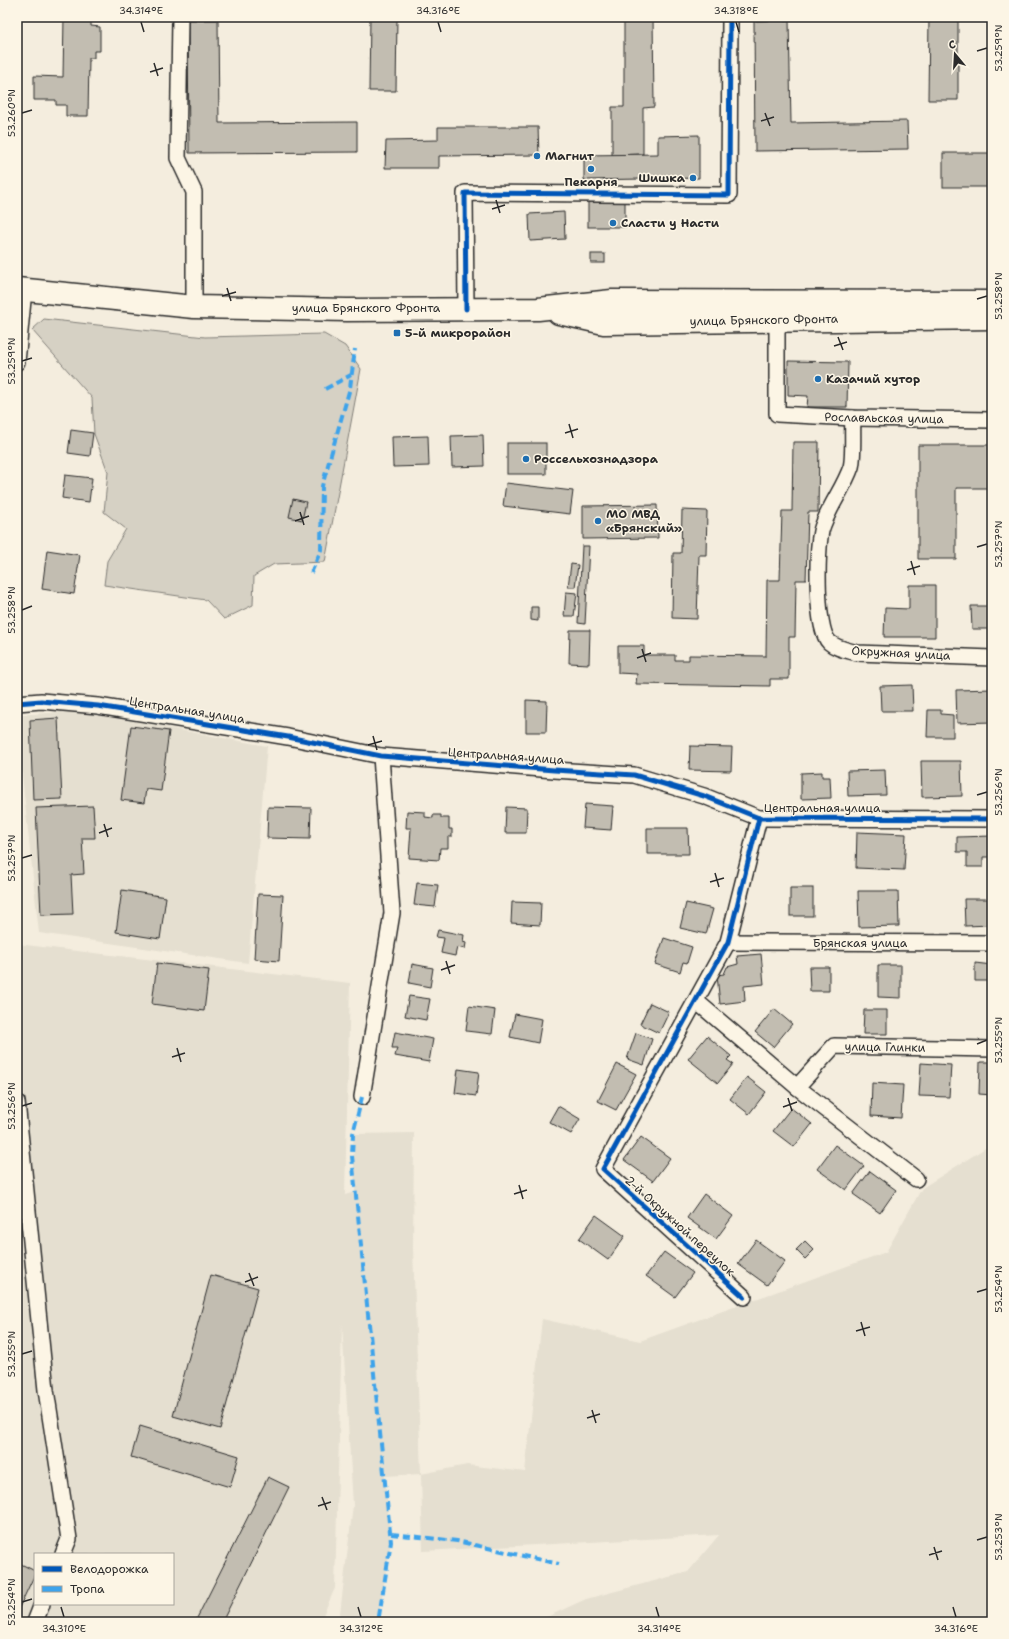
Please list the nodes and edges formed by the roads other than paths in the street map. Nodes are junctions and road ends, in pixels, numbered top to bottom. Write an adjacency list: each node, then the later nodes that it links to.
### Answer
1 (180, 17): 5 (street)
2 (730, 17): 6 (street)
3 (20, 289): 5 (main road, улица Брянского Фронта); 9 (street)
4 (992, 302): 7 (main road, улица Брянского Фронта)
5 (194, 307): 6 (main road, улица Брянского Фронта)
6 (466, 309): 7 (main road, улица Брянского Фронта)
7 (777, 311): 8 (main road, улица Брянского Фронта); 10 (street, Рославльская улица)
8 (992, 318)
9 (17, 362)
10 (853, 418): 11 (street, Рославльская улица); 12 (street, Окружная улица)
11 (992, 420)
12 (992, 658)
13 (17, 703): 14 (street, Центральная улица)
14 (381, 756): 15 (street, Центральная улица); 22 (street)
15 (759, 818): 16 (street, Центральная улица); 17 (street)
16 (992, 819)
17 (728, 942): 18 (street, Брянская улица); 19 (street)
18 (992, 943)
19 (696, 1001): 21 (street); 25 (street, 2-й Окружной переулок)
20 (992, 1049): 21 (street, улица Глинки)
21 (797, 1087): 24 (street)
22 (362, 1097)
23 (17, 1102): 26 (street)
24 (916, 1179)
25 (744, 1297)
26 (63, 1553)
27 (42, 1605): 28 (street)
28 (35, 1622)

